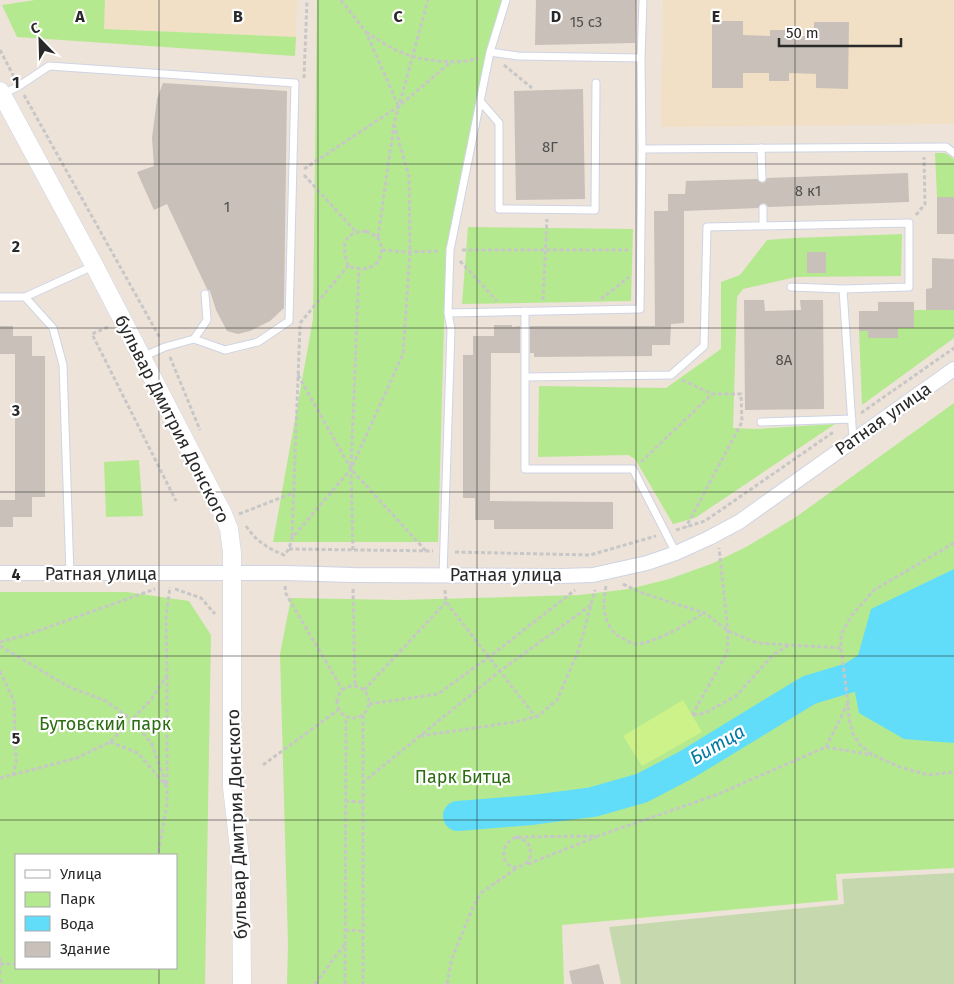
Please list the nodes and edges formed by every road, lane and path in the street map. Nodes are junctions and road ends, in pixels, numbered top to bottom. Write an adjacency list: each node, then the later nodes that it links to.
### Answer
1 (307, 0): 12 (path)
2 (341, 0): 6 (path)
3 (428, 0): 9 (path)
4 (506, 0): 8 (lane)
5 (643, 0): 10 (lane)
6 (366, 32): 9 (path); 18 (path)
7 (0, 50): 14 (path)
8 (490, 52): 10 (lane); 11 (path); 15 (path); 17 (lane)
9 (412, 57): 11 (path); 18 (path)
10 (642, 58): 22 (lane)
11 (452, 61): 18 (path)
12 (304, 80)
13 (596, 83): 26 (lane)
14 (19, 86): 16 (lane); 45 (path); 53 (lane)
15 (532, 88)
16 (1, 93): 36 (street, бульвар Дмитрия Донского)
17 (480, 101): 26 (lane); 32 (lane)
18 (399, 106): 19 (path); 29 (path)
19 (394, 124): 30 (path); 35 (path)
20 (761, 148): 21 (lane); 22 (lane); 24 (lane)
21 (924, 148): 23 (lane); 27 (path)
22 (642, 149): 34 (lane)
23 (954, 153)
24 (762, 178)
25 (763, 208): 28 (lane)
26 (548, 210): 33 (path)
27 (910, 223): 28 (lane); 41 (lane)
28 (763, 226): 58 (lane)
29 (356, 232): 30 (path); 37 (path)
30 (378, 238): 31 (path)
31 (382, 250): 35 (path); 39 (path)
32 (450, 250): 33 (path); 35 (path); 48 (path); 50 (lane)
33 (544, 250): 34 (path); 46 (path)
34 (641, 250): 38 (lane)
35 (410, 252): 66 (path)
36 (94, 266): 44 (lane); 51 (street, бульвар Дмитрия Донского)
37 (348, 266): 39 (path); 52 (path)
38 (641, 268): 47 (path); 47 (lane)
39 (359, 269): 66 (path)
40 (791, 287): 41 (lane)
41 (843, 289): 61 (lane)
42 (205, 294): 53 (lane)
43 (0, 297): 44 (lane)
44 (25, 298): 78 (lane)
45 (144, 310): 51 (path); 54 (path)
46 (542, 310): 47 (lane); 49 (lane)
47 (586, 310)
48 (506, 311): 49 (lane); 50 (lane)
49 (525, 311): 59 (lane)
50 (448, 312): 82 (lane)
51 (122, 320): 55 (street, бульвар Дмитрия Донского); 68 (path)
52 (300, 323)
53 (194, 339): 54 (lane)
54 (166, 347): 55 (lane); 63 (path)
55 (141, 357): 79 (street, бульвар Дмитрия Донского)
56 (954, 370): 64 (street, Ратная улица)
57 (298, 375): 66 (path)
58 (670, 376): 59 (lane); 60 (path)
59 (525, 377): 65 (lane)
60 (712, 394): 65 (path); 71 (path)
61 (852, 419): 62 (lane); 64 (lane)
62 (761, 422)
63 (203, 437)
64 (853, 440): 76 (street, Ратная улица)
65 (633, 469): 76 (lane)
66 (351, 470): 70 (path); 74 (path); 75 (path)
67 (293, 493): 70 (path)
68 (176, 501)
69 (234, 506): 70 (path)
70 (239, 514)
71 (686, 527)
72 (954, 543): 96 (path)
73 (719, 548): 92 (path)
74 (353, 550)
75 (426, 551)
76 (676, 553): 82 (street, Ратная улица)
77 (0, 573): 78 (street, Ратная улица)
78 (70, 574): 81 (street, Ратная улица)
79 (232, 574): 81 (street, Ратная улица); 82 (street, Ратная улица); 136 (street, бульвар Дмитрия Донского)
80 (616, 580): 90 (path)
81 (171, 581): 91 (path); 93 (path); 100 (path)
82 (444, 581): 88 (path)
83 (607, 582): 90 (path)
84 (582, 584): 97 (path)
85 (596, 584): 89 (path)
86 (353, 588): 101 (path)
87 (286, 594): 102 (path)
88 (446, 602): 97 (path); 103 (path)
89 (591, 605): 99 (path); 108 (path)
90 (705, 612): 92 (path)
91 (216, 619)
92 (728, 631): 95 (path); 95 (path)
93 (0, 642)
94 (0, 646): 110 (path)
95 (788, 646): 96 (path)
96 (841, 648): 104 (path)
97 (489, 658): 99 (path); 105 (path)
98 (0, 671): 117 (path)
99 (500, 671): 108 (path); 111 (path)
100 (167, 675): 110 (path); 120 (path)
101 (355, 686): 102 (path); 103 (path)
102 (342, 689): 106 (path)
103 (364, 690): 105 (path)
104 (848, 703): 113 (path); 114 (path)
105 (369, 704): 107 (path)
106 (338, 710): 109 (path); 115 (path)
107 (363, 715): 109 (path); 119 (path)
108 (535, 716): 111 (path)
109 (346, 717): 121 (path)
110 (132, 720): 112 (path); 120 (path)
111 (419, 736): 119 (path)
112 (110, 742): 117 (path); 120 (path)
113 (826, 747): 114 (path); 123 (path)
114 (873, 755): 116 (path)
115 (263, 766)
116 (954, 772)
117 (13, 776): 118 (path)
118 (0, 778)
119 (362, 783): 122 (path)
120 (166, 787): 125 (path)
121 (345, 800): 122 (path); 127 (path)
122 (362, 802): 128 (path)
123 (598, 836): 124 (path); 126 (path)
124 (516, 838): 126 (path); 126 (path)
125 (158, 854)
126 (518, 868): 140 (path)
127 (345, 930): 128 (path); 129 (path)
128 (363, 931): 139 (path)
129 (344, 945): 137 (path); 138 (path)
130 (0, 957): 131 (path)
131 (0, 964): 132 (path); 133 (path)
132 (15, 964)
133 (0, 975)
134 (0, 979): 135 (path)
135 (2, 984)
136 (242, 984)
137 (315, 984)
138 (345, 984)
139 (363, 984)
140 (447, 984)

